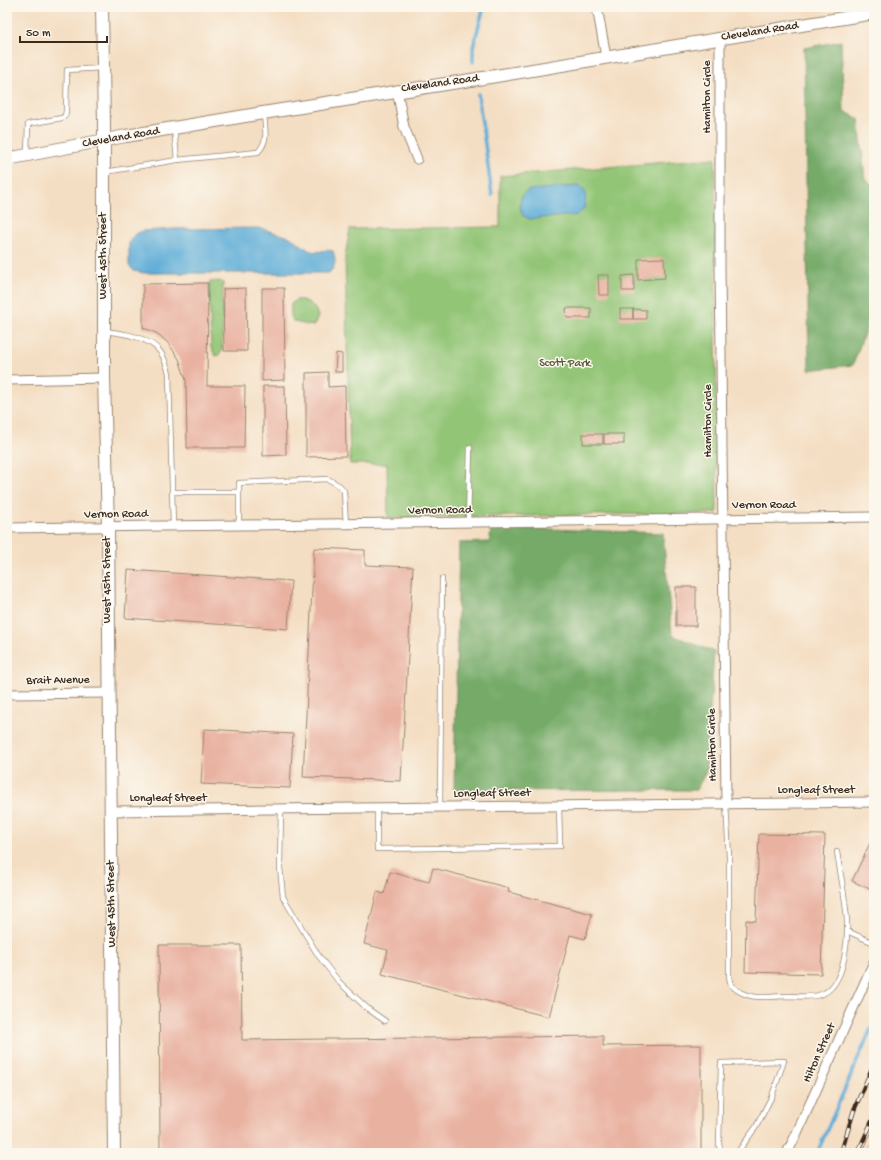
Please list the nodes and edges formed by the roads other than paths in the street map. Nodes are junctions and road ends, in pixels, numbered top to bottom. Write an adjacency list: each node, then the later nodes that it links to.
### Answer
1 (102, 7): 6 (street, West 45th Street)
2 (597, 7): 5 (street)
3 (874, 13): 4 (street, Cleveland Road)
4 (720, 38): 5 (street, Cleveland Road); 23 (street, Hamilton Circle)
5 (606, 57): 7 (street, Cleveland Road)
6 (103, 68): 10 (street, West 45th Street); 11 (lane)
7 (397, 90): 8 (street, Cleveland Road); 13 (street)
8 (264, 113): 9 (street, Cleveland Road); 14 (lane)
9 (174, 128): 10 (street, Cleveland Road); 14 (lane)
10 (104, 141): 11 (street, Cleveland Road); 15 (street, West 45th Street)
11 (27, 155): 12 (street, Cleveland Road)
12 (7, 159)
13 (417, 159)
14 (177, 160): 15 (lane)
15 (104, 172): 16 (street, West 45th Street)
16 (104, 331): 17 (street, West 45th Street); 20 (lane)
17 (104, 378): 18 (street); 28 (street, West 45th Street)
18 (7, 380)
19 (470, 448): 24 (lane)
20 (172, 492): 21 (lane); 26 (lane)
21 (239, 492): 25 (lane); 27 (lane)
22 (874, 517): 23 (street, Vernon Road)
23 (722, 518): 24 (street, Vernon Road); 34 (street, Hamilton Circle)
24 (468, 522): 25 (street, Vernon Road)
25 (346, 524): 27 (street, Vernon Road)
26 (173, 526): 27 (street, Vernon Road); 28 (street, Vernon Road)
27 (239, 526)
28 (108, 527): 29 (street, Vernon Road); 31 (street, West 45th Street)
29 (7, 528)
30 (442, 579): 36 (lane)
31 (109, 692): 32 (street, Brait Avenue); 39 (street, West 45th Street)
32 (7, 694)
33 (874, 802): 34 (street, Longleaf Street)
34 (726, 803): 35 (street, Longleaf Street); 41 (lane)
35 (559, 806): 36 (street, Longleaf Street); 37 (lane)
36 (440, 807): 37 (street, Longleaf Street)
37 (377, 808): 38 (street, Longleaf Street)
38 (281, 809): 39 (street, Longleaf Street); 44 (lane)
39 (111, 811): 45 (street, West 45th Street)
40 (837, 852): 41 (lane)
41 (847, 931): 42 (lane)
42 (874, 943)
43 (874, 962): 48 (street, Hilton Street)
44 (385, 1021)
45 (114, 1153)
46 (722, 1153): 47 (lane)
47 (737, 1153)
48 (787, 1153)

